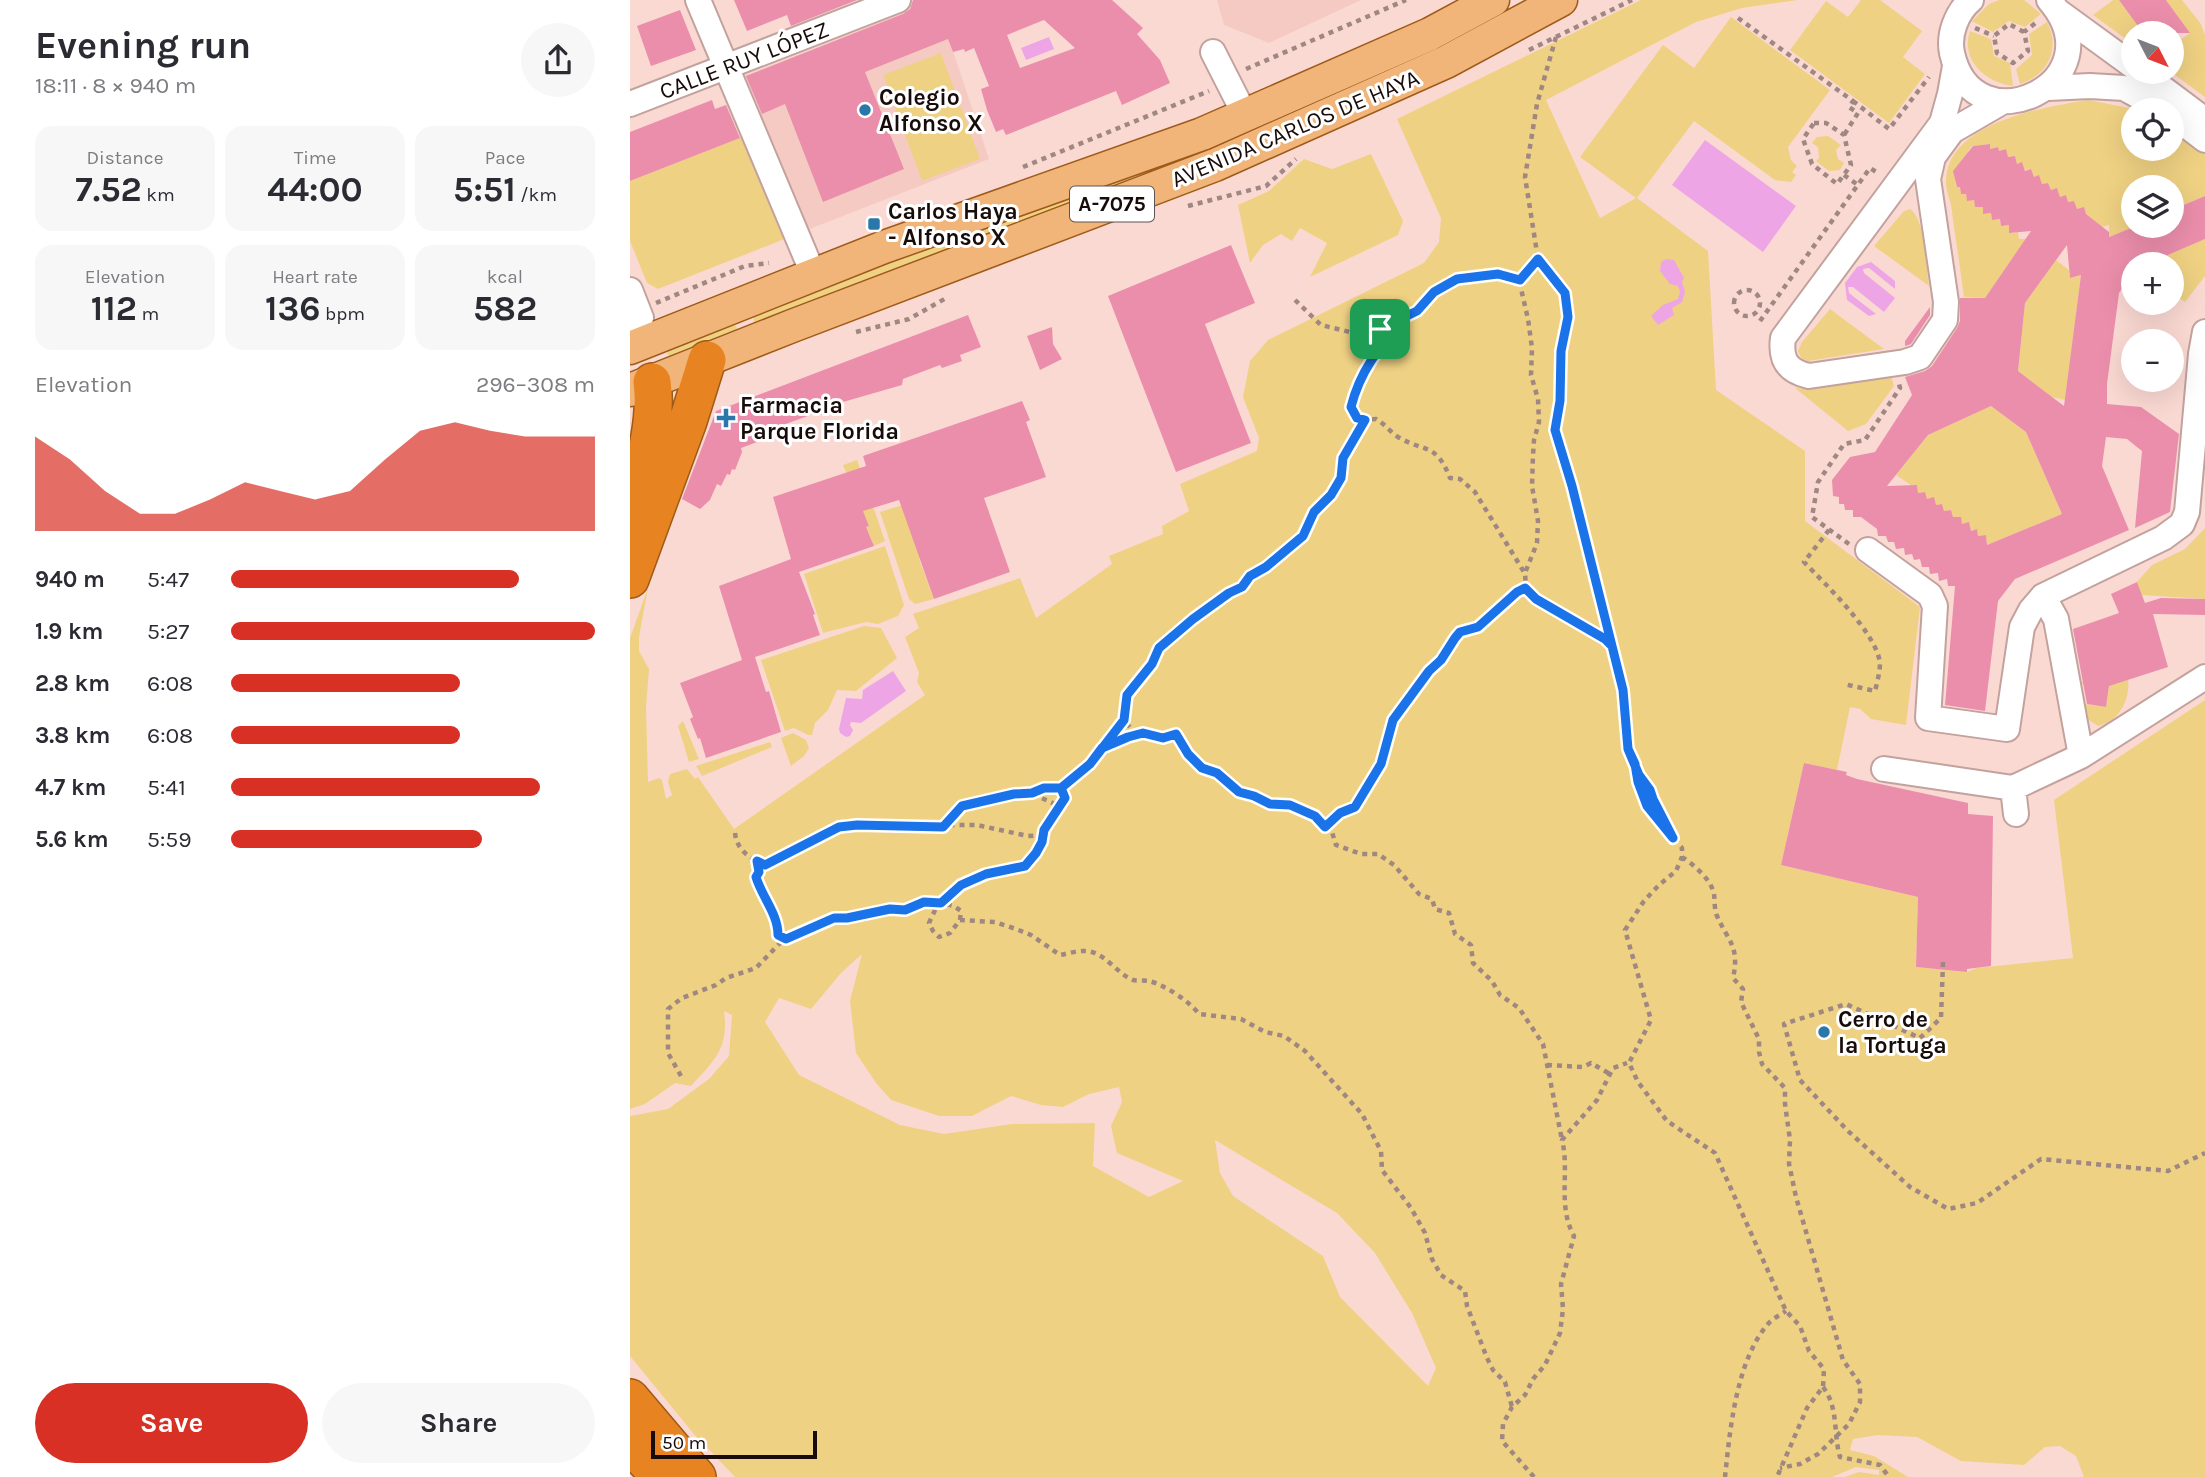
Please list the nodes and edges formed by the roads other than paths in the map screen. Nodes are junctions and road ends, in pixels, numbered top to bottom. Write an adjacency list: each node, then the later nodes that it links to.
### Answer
1 (698, 0): 11 (street)
2 (898, 0): 11 (street, CALLE RUY LÓPEZ)
3 (1493, 0): 17 (main road, AVENIDA CARLOS DE HAYA / A-7075)
4 (1561, 0): 27 (main road, AVENIDA CARLOS DE HAYA / A-7075)
5 (1944, 0): 8 (street)
6 (1971, 0): 8 (street)
7 (2055, 7): 10 (street); 13 (street)
8 (1953, 48): 15 (street); 21 (street)
9 (1213, 52): 17 (street)
10 (2121, 57)
11 (727, 67): 16 (street, CALLE RUY LÓPEZ); 23 (street)
12 (2157, 84): 18 (street)
13 (2048, 88): 14 (street); 15 (street)
14 (2141, 98)
15 (2002, 102): 22 (street)
16 (630, 104)
17 (1245, 115): 23 (main road, AVENIDA CARLOS DE HAYA / A-7075)
18 (2205, 120)
19 (2184, 124): 20 (street)
20 (2205, 140)
21 (1894, 188): 22 (street); 22 (street)
22 (1930, 199)
23 (814, 276): 26 (main road, AVENIDA CARLOS DE HAYA / A-7075)
24 (630, 290): 26 (street)
25 (2205, 332): 32 (street)
26 (633, 338): 28 (main road)
27 (707, 360): 28 (main road, AVENIDA CARLOS DE HAYA / A-7075); 31 (highway)
28 (641, 386): 29 (highway)
29 (630, 512)
30 (1868, 550): 32 (street)
31 (630, 579)
32 (2043, 596): 34 (street)
33 (2205, 677): 34 (street)
34 (2081, 756): 36 (street)
35 (1884, 769): 36 (street)
36 (2013, 788): 37 (street)
37 (2016, 814)
38 (630, 1398): 41 (highway)
39 (630, 1445): 40 (highway)
40 (661, 1477)
41 (697, 1477)

